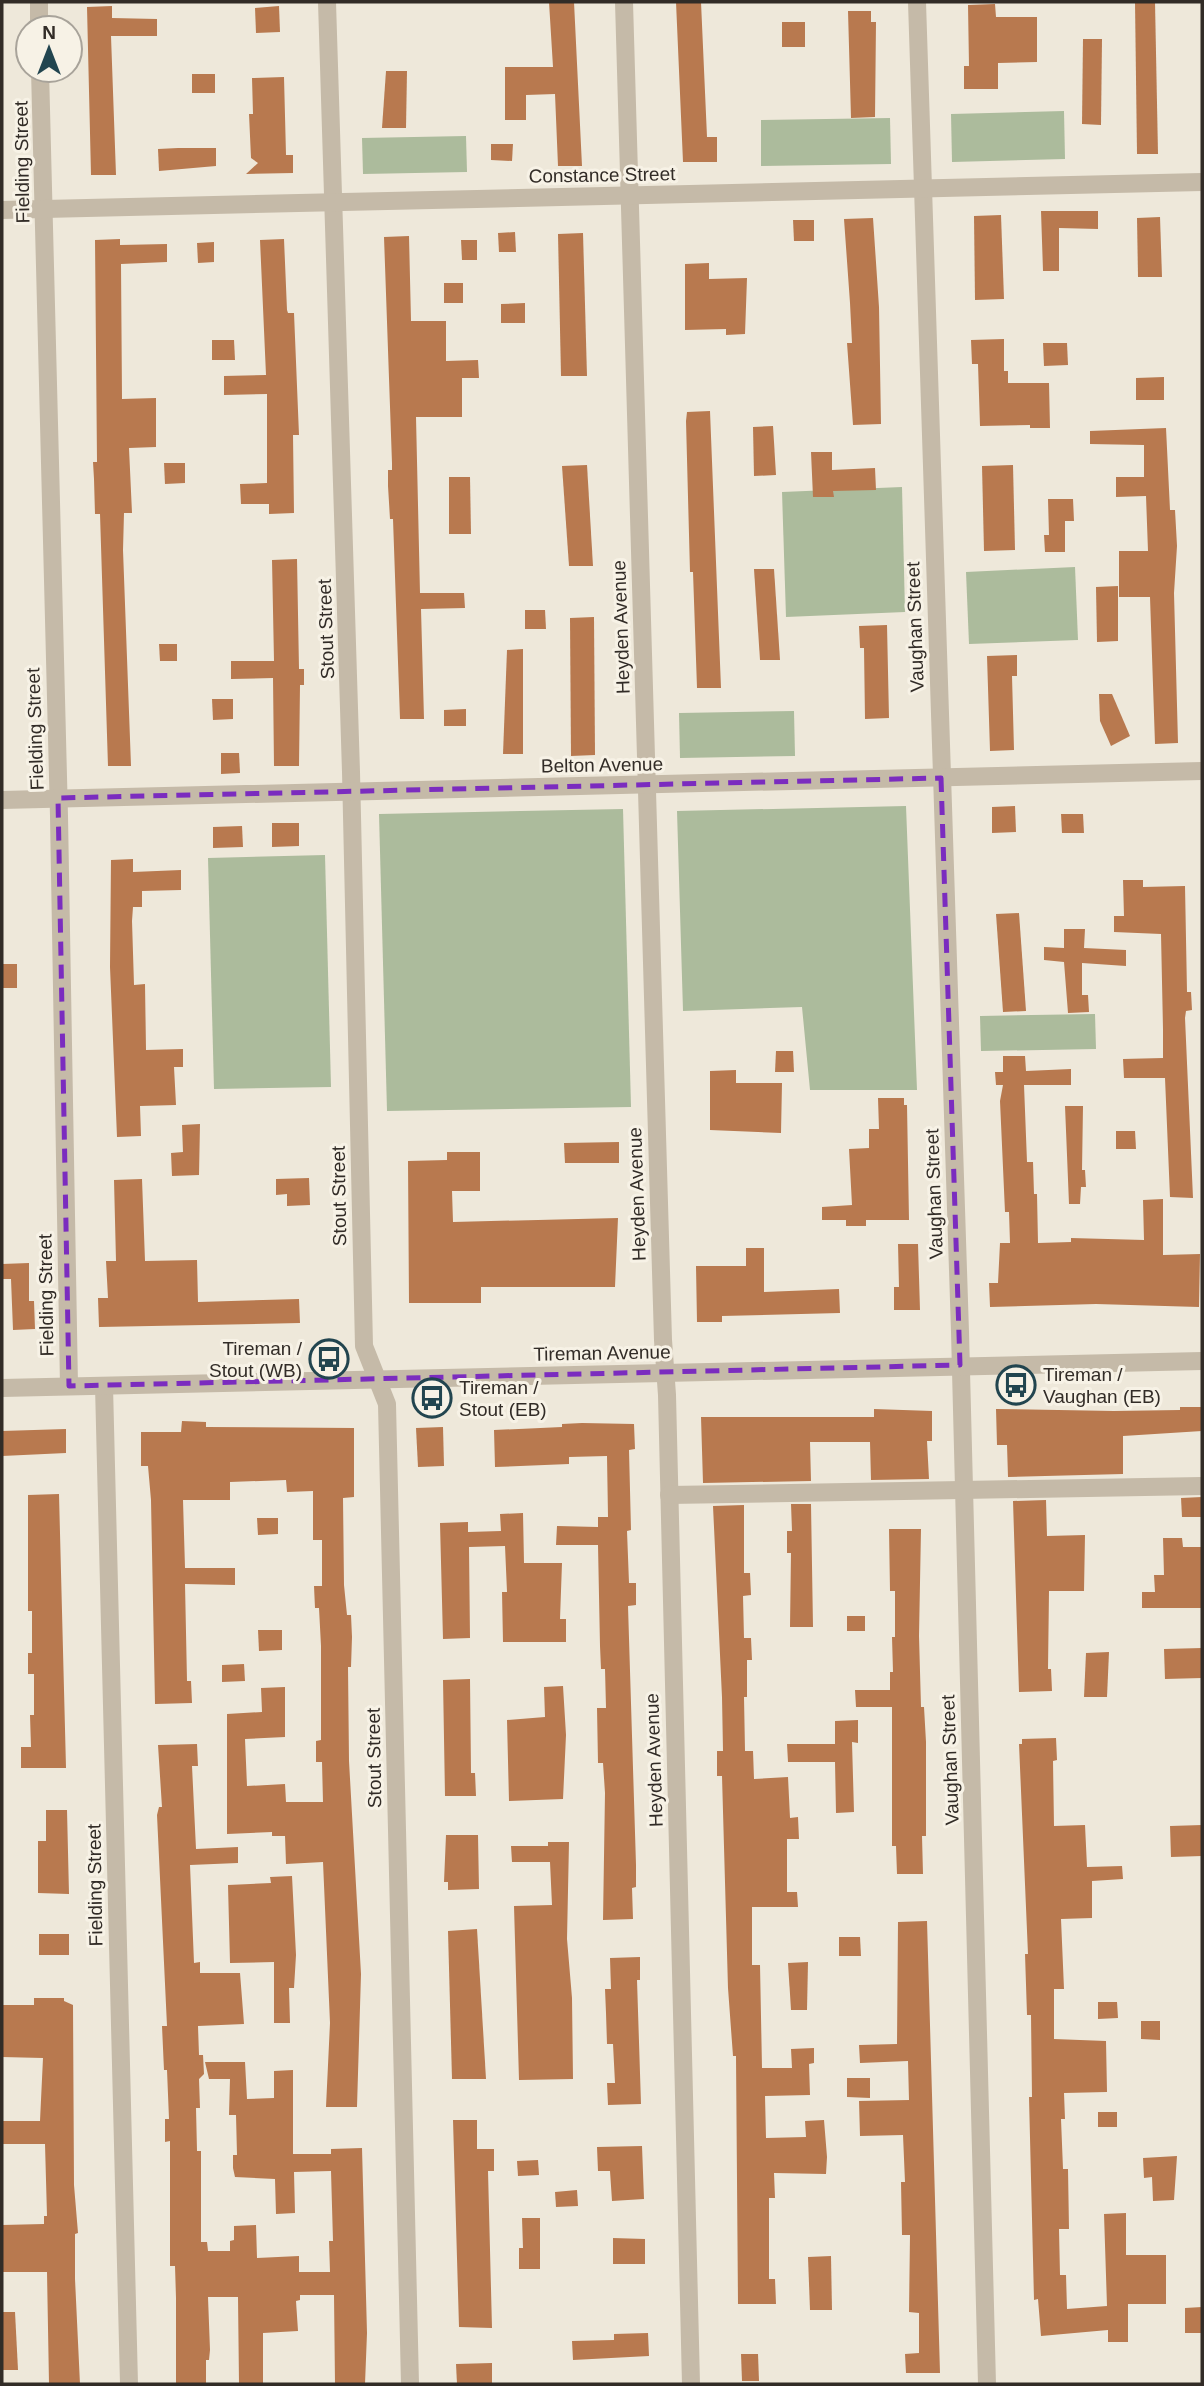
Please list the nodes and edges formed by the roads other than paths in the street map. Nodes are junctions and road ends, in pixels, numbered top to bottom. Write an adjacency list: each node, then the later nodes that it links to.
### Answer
1 (327, 2): 8 (street, Stout Street)
2 (624, 2): 7 (street, Heyden Avenue)
3 (917, 2): 6 (street, Vaughan Street)
4 (40, 84): 9 (street, Fielding Street)
5 (1202, 182): 6 (street, Constance Street)
6 (923, 188): 7 (street, Constance Street); 12 (street, Vaughan Street)
7 (629, 196): 8 (street, Constance Street); 13 (street, Heyden Avenue)
8 (334, 202): 9 (street, Constance Street); 14 (street, Stout Street)
9 (44, 209): 10 (street, Constance Street); 15 (street, Fielding Street)
10 (2, 210)
11 (1202, 771): 12 (street, Belton Avenue)
12 (941, 778): 13 (street, Belton Avenue); 18 (street, Vaughan Street)
13 (647, 785): 14 (street, Belton Avenue); 19 (street, Heyden Avenue)
14 (352, 790): 15 (street, Belton Avenue); 20 (street, Stout Street)
15 (58, 798): 16 (street, Belton Avenue); 22 (street, Fielding Street)
16 (2, 800)
17 (1202, 1361): 18 (street, Tireman Avenue)
18 (960, 1365): 19 (street, Tireman Avenue); 25 (street, Vaughan Street)
19 (666, 1373): 20 (street, Tireman Avenue); 26 (street, Heyden Avenue)
20 (377, 1379): 21 (street, Tireman Avenue); 28 (street, Stout Street)
21 (104, 1385): 22 (street, Tireman Avenue); 27 (street, Fielding Street)
22 (69, 1386): 23 (street, Tireman Avenue)
23 (2, 1388)
24 (1202, 1486): 25 (street)
25 (963, 1489): 26 (street); 30 (street, Vaughan Street)
26 (669, 1495): 29 (street, Heyden Avenue)
27 (129, 2384)
28 (410, 2384)
29 (691, 2384)
30 (987, 2384)

